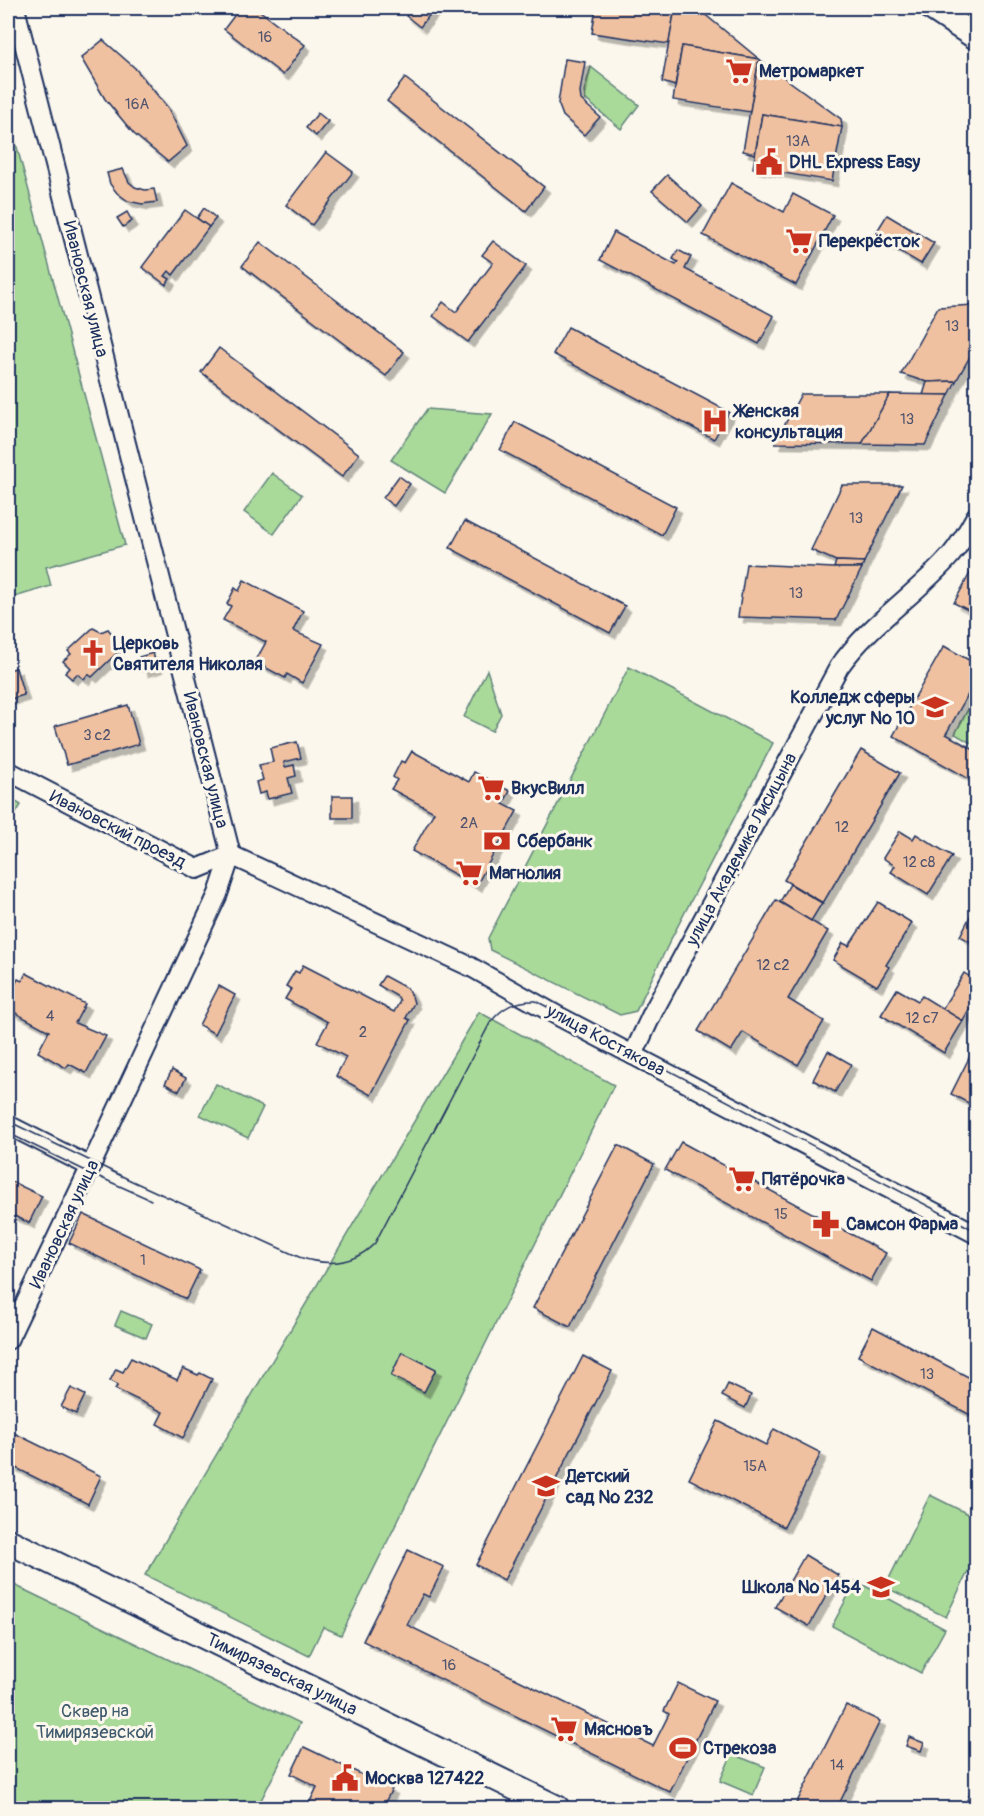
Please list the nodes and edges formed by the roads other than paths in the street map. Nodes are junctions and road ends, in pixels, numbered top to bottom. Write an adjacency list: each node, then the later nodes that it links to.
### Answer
1 (15, 8): 6 (street, Ивановская улица)
2 (932, 8): 3 (main road)
3 (976, 37)
4 (976, 516): 7 (street, улица Академика Лисицына)
5 (8, 771): 6 (street, Ивановский проезд)
6 (231, 855): 7 (street, улица Костякова); 9 (street, Ивановская улица)
7 (633, 1055): 10 (street, улица Костякова)
8 (8, 1125): 9 (street)
9 (91, 1167): 11 (street, Ивановская улица)
10 (976, 1234)
11 (8, 1340)
12 (8, 1541): 13 (main road, Тимирязевская улица)
13 (557, 1809)

